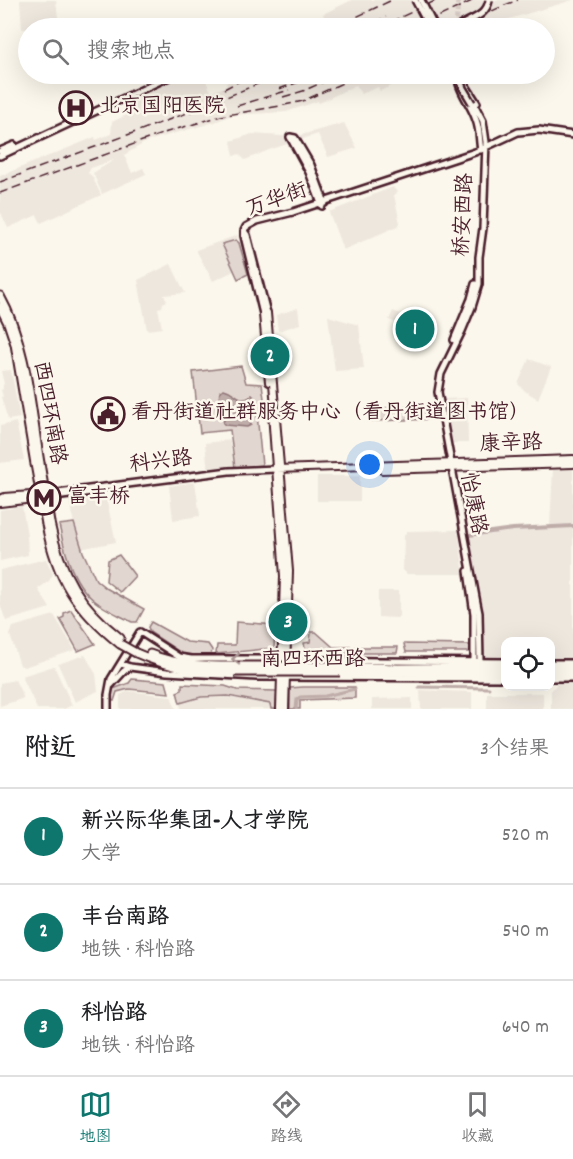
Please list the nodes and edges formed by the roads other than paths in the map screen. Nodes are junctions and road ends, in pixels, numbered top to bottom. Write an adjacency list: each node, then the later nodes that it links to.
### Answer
1 (415, 0): 4 (main road, bridge)
2 (421, 0): 5 (main road, bridge)
3 (489, 0): 6 (main road, bridge)
4 (425, 18)
5 (430, 18)
6 (473, 18)
7 (148, 84): 14 (main road)
8 (461, 84): 13 (main road)
9 (462, 84): 11 (main road, bridge)
10 (464, 84): 13 (main road)
11 (472, 102): 13 (main road, 桥安西路); 13 (main road, 桥安西路)
12 (573, 136): 13 (main road, 万华街)
13 (484, 149): 15 (main road, 万华街); 19 (main road, 桥安西路)
14 (0, 154)
15 (323, 204): 15 (main road); 18 (main road, 万华街)
16 (2, 294): 17 (highway, 西四环南路)
17 (3, 308): 25 (highway, 西四环南路, bridge)
18 (265, 314): 22 (main road)
19 (447, 356): 21 (main road, 怡康路)
20 (573, 462): 21 (main road, 康辛路)
21 (449, 466): 22 (main road, 康辛路); 37 (main road, 怡康路)
22 (278, 471): 23 (main road, 科兴路); 36 (main road)
23 (50, 495): 24 (main road)
24 (0, 501)
25 (48, 523): 27 (highway, 西四环南路); 29 (highway, 西四环南路)
26 (64, 562): 29 (highway)
27 (58, 570): 28 (highway); 29 (highway, 西四环南路)
28 (62, 589)
29 (72, 590): 30 (highway, 西四环南路); 32 (highway); 33 (highway, 西四环南路)
30 (79, 597): 31 (highway); 33 (highway, 西四环南路)
31 (99, 610)
32 (78, 611)
33 (121, 642): 34 (highway, 西四环南路, bridge)
34 (137, 651): 35 (highway, 南四环西路); 49 (highway, 南四环西路)
35 (175, 659): 36 (main road, 南四环西路, one-way to 35); 39 (main road, 南四环西路); 47 (highway)
36 (284, 659): 43 (main road, 南四环西路); 55 (main road)
37 (477, 662): 38 (main road, 南四环西路); 43 (main road, 南四环西路)
38 (501, 662)
39 (120, 663): 42 (main road, 南四环西路); 60 (main road); 61 (main road)
40 (555, 663): 41 (main road)
41 (573, 663)
42 (130, 667): 52 (main road, 南四环西路); 60 (main road)
43 (379, 667): 44 (highway, 南四环西路); 48 (highway); 48 (highway); 50 (highway, 南四环西路)
44 (501, 668)
45 (555, 668): 46 (highway)
46 (573, 668)
47 (233, 669): 48 (highway, bridge); 49 (highway, 南四环西路)
48 (340, 669)
49 (193, 670): 52 (highway)
50 (470, 673): 51 (highway, 南四环西路); 56 (highway)
51 (501, 673)
52 (209, 675): 55 (main road, 南四环西路)
53 (573, 675): 54 (highway); 59 (main road)
54 (555, 676)
55 (283, 677): 56 (main road, 南四环西路); 62 (main road); 63 (main road)
56 (443, 677): 58 (main road, 南四环西路)
57 (555, 677): 59 (highway)
58 (501, 678)
59 (562, 678)
60 (108, 689): 61 (main road)
61 (106, 709)
62 (280, 709)
63 (285, 709)

